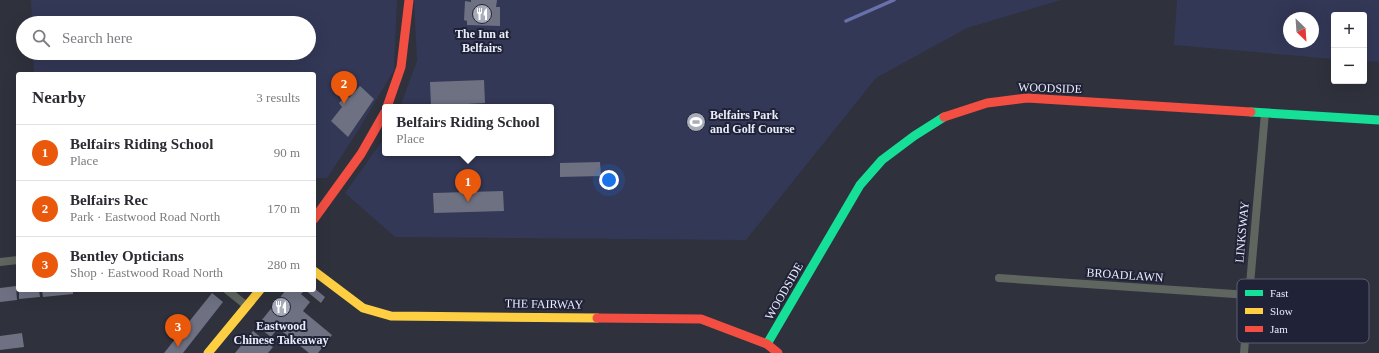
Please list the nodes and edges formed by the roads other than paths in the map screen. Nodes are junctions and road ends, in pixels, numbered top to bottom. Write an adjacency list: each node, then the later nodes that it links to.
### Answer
1 (409, 0): 2 (street)
2 (388, 104)
3 (1264, 113): 5 (street, WOODSIDE); 11 (street, LINKSWAY); 17 (street, WOODSIDE)
4 (382, 119): 6 (street)
5 (1379, 120)
6 (316, 216)
7 (16, 260): 8 (street)
8 (0, 262)
9 (316, 272): 17 (street, THE FAIRWAY)
10 (999, 278): 14 (street, BROADLAWN)
11 (1250, 279)
12 (230, 292): 15 (street)
13 (258, 292): 15 (street)
14 (1237, 294)
15 (247, 306): 18 (street)
16 (1245, 343): 20 (street, LINKSWAY)
17 (767, 344): 19 (street, THE FAIRWAY)
18 (208, 353)
19 (778, 353)
20 (1244, 353)

